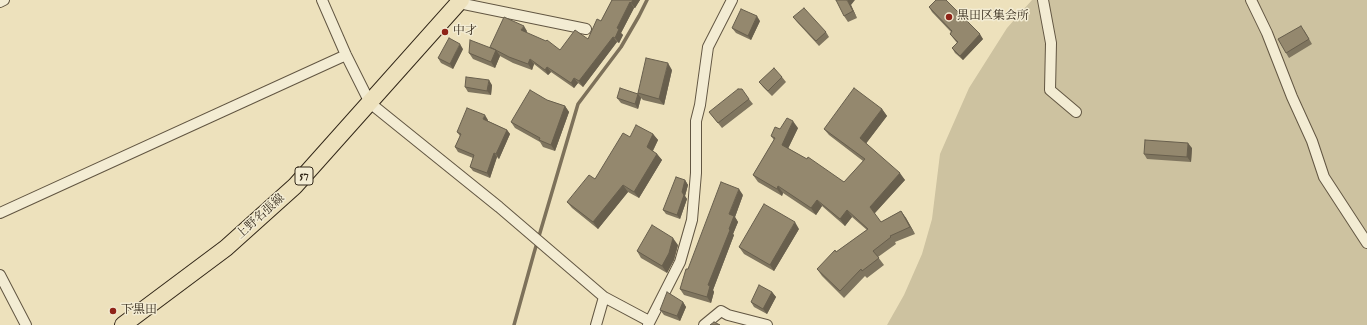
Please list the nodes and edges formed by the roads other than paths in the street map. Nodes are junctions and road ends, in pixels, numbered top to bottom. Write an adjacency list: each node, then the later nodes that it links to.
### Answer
1 (4, 0): 7 (street)
2 (322, 0): 9 (street)
3 (732, 0): 16 (street)
4 (1043, 0): 11 (street)
5 (1251, 0): 13 (street)
6 (460, 1): 8 (street); 10 (main road, 上野名張線 / 57)
7 (0, 2)
8 (586, 29)
9 (346, 55): 10 (street); 12 (street)
10 (370, 103): 15 (street); 18 (main road, 上野名張線 / 57)
11 (1076, 112)
12 (0, 213)
13 (1367, 242)
14 (0, 275): 17 (street)
15 (604, 297): 16 (street); 19 (street)
16 (648, 323)
17 (26, 325)
18 (123, 325)
19 (596, 325)
20 (704, 325): 21 (street)
21 (767, 325)

